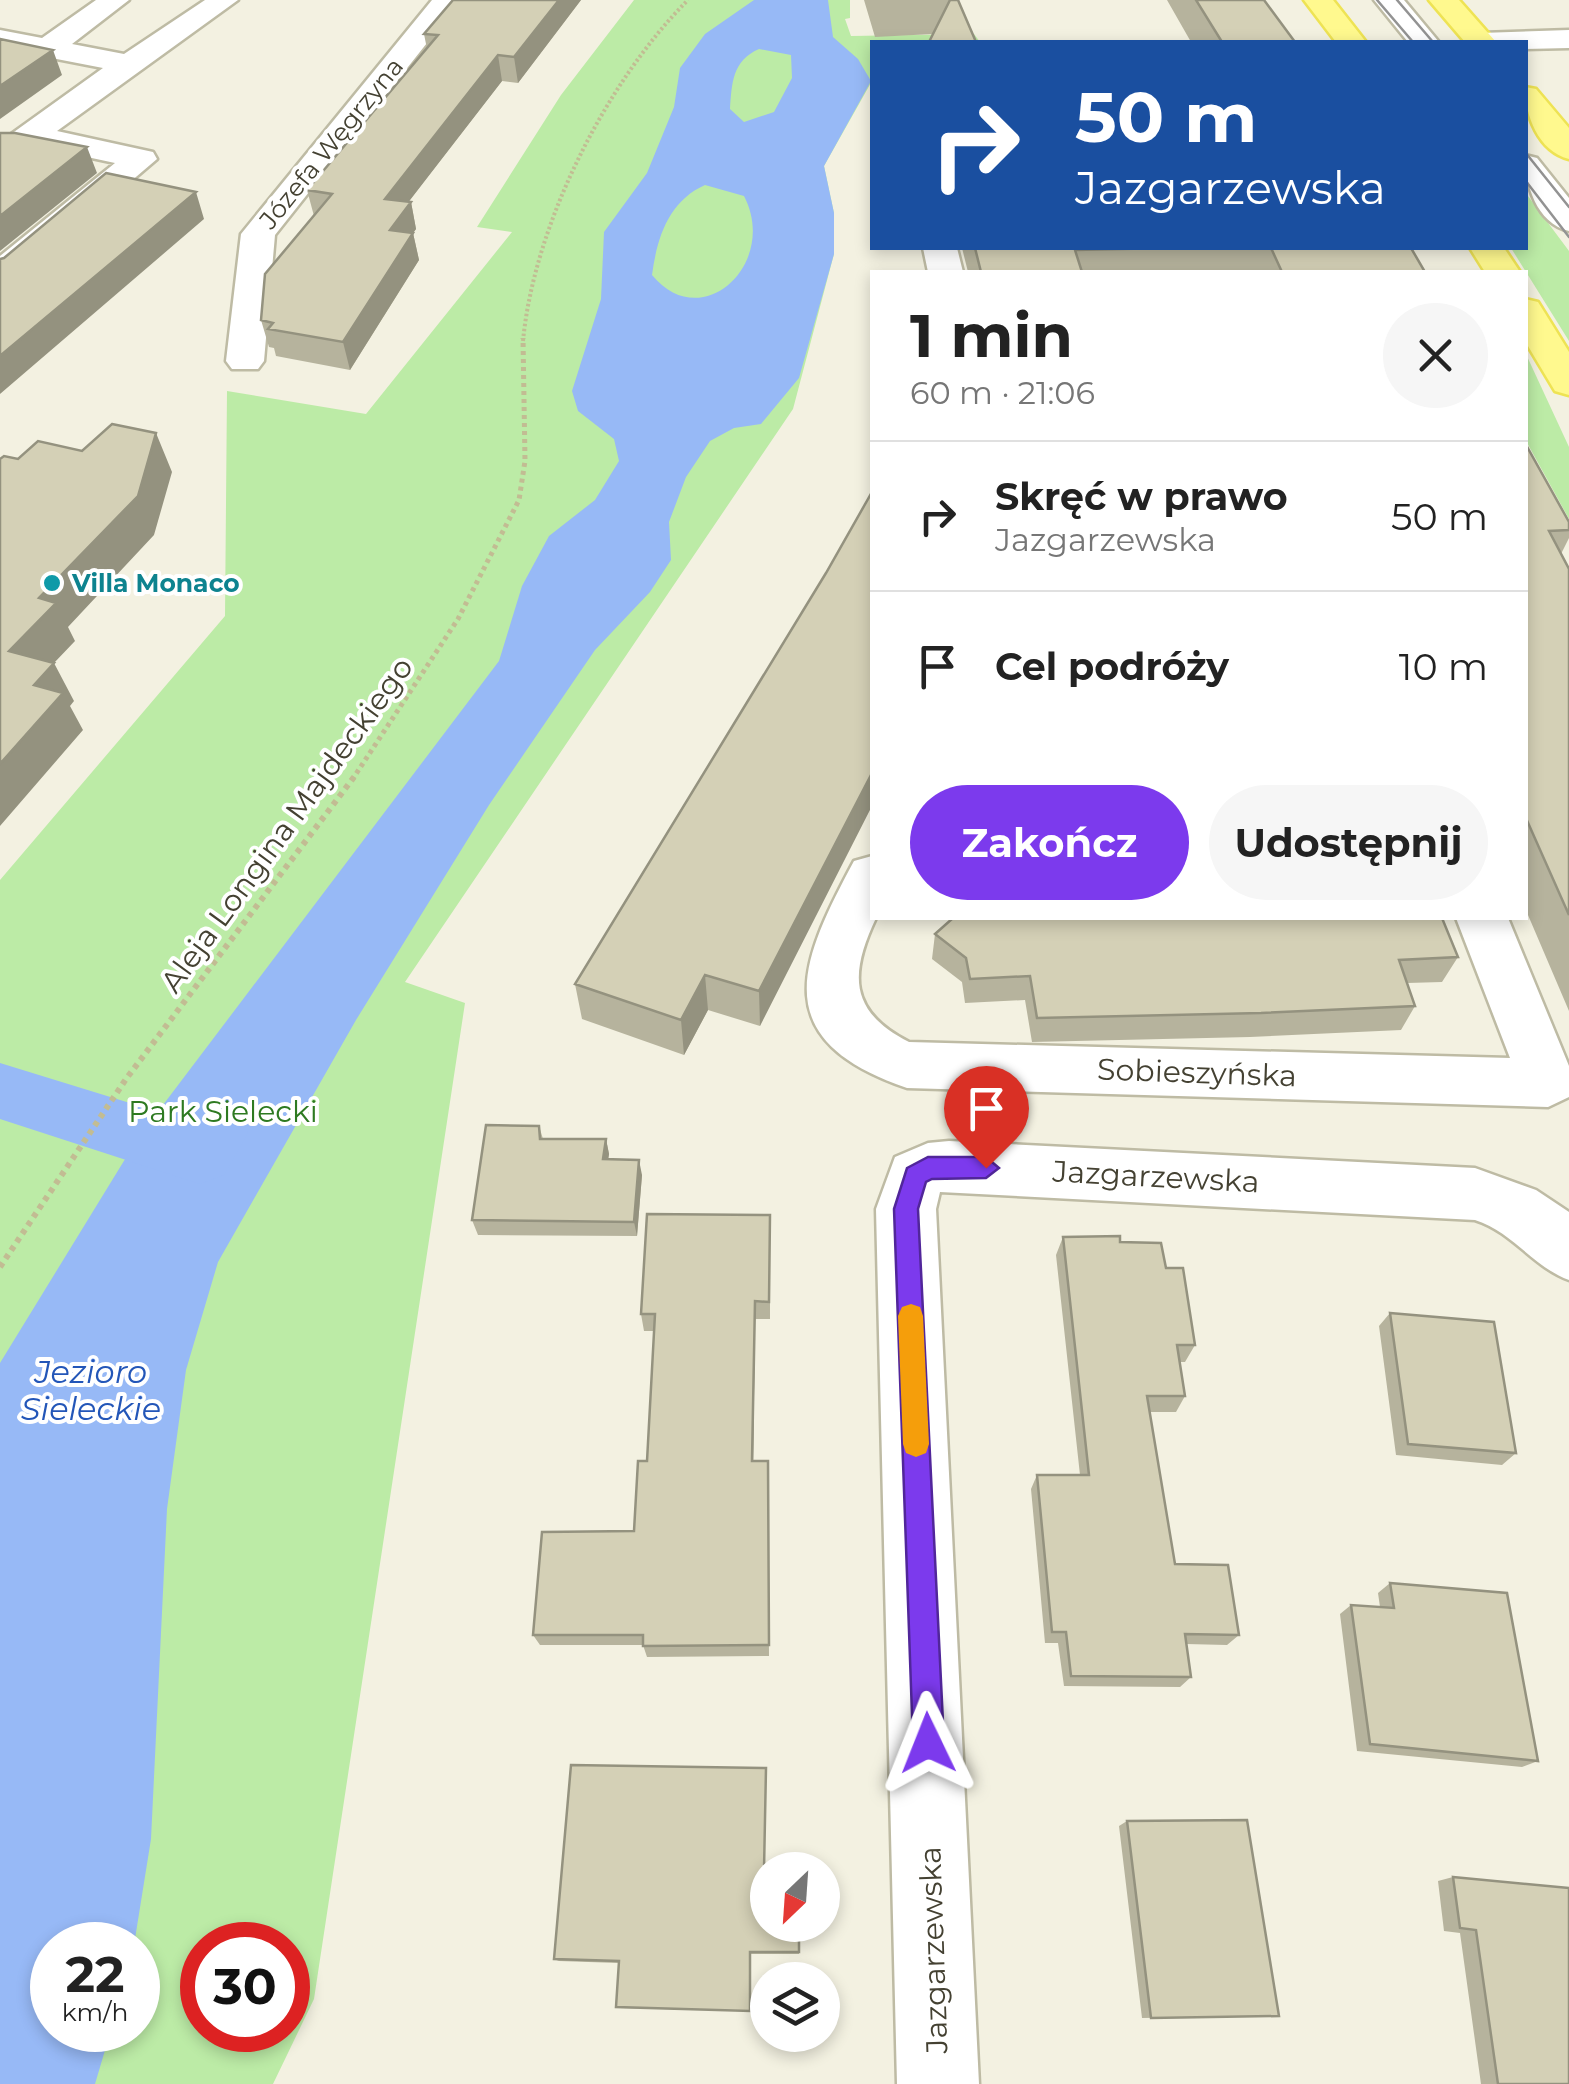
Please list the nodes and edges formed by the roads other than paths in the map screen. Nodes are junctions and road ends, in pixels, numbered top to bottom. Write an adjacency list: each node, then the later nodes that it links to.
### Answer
1 (114, 0): 13 (street)
2 (224, 0): 14 (street)
3 (447, 0): 25 (street, Józefa Węgrzyna)
4 (1318, 0): 9 (main road)
5 (1388, 0): 10 (street)
6 (1443, 0): 11 (main road)
7 (1560, 39): 12 (street)
8 (0, 40): 13 (street)
9 (1348, 40)
10 (1422, 40)
11 (1479, 40)
12 (1528, 40)
13 (47, 48): 14 (street)
14 (130, 64): 16 (street)
15 (1528, 100): 17 (main road)
16 (30, 135): 18 (street); 23 (street)
17 (1569, 149)
18 (0, 156)
19 (1528, 163): 21 (street)
20 (1528, 165): 22 (street)
21 (1569, 193)
22 (1569, 221)
23 (0, 274)
24 (1528, 315): 26 (main road)
25 (245, 361)
26 (1569, 383)
27 (870, 880): 28 (street, Sobieszyńska)
28 (1483, 920)
29 (1569, 1253): 30 (street, Jazgarzewska)
30 (938, 2084)

